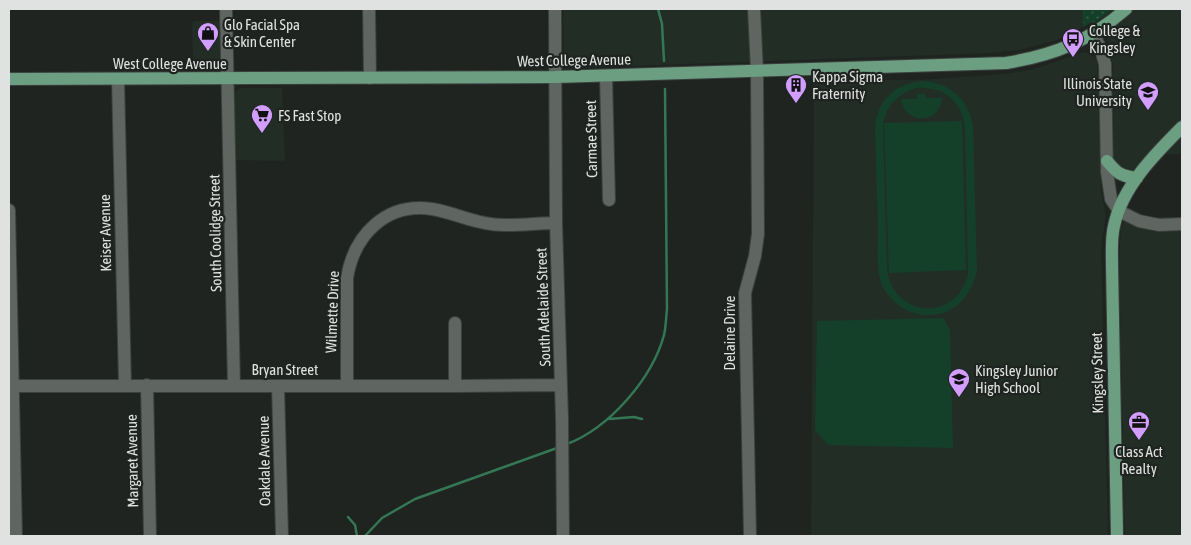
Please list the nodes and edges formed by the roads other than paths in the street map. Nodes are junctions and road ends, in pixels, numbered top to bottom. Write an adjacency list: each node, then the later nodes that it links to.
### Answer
1 (226, 9): 13 (street, South Coolidge Street)
2 (369, 9): 10 (street)
3 (554, 9): 9 (street, South Adelaide Street)
4 (754, 9): 7 (street, Delaine Drive)
5 (1126, 9): 6 (main road, West College Avenue)
6 (1093, 34): 7 (main road, West College Avenue); 15 (street)
7 (757, 71): 8 (main road, West College Avenue); 36 (street, Delaine Drive)
8 (606, 76): 9 (main road, West College Avenue); 17 (street, Carmae Street)
9 (554, 77): 10 (main road, West College Avenue); 20 (street, South Adelaide Street)
10 (370, 78): 13 (main road, West College Avenue)
11 (9, 79): 12 (main road, West College Avenue)
12 (118, 79): 13 (main road, West College Avenue); 25 (street, Keiser Avenue)
13 (227, 79): 27 (street, South Coolidge Street)
14 (1182, 127): 16 (main road, Kingsley Street)
15 (1107, 161): 16 (main road); 19 (street)
16 (1137, 178): 19 (main road, Kingsley Street)
17 (609, 200)
18 (9, 210): 24 (street)
19 (1119, 211): 21 (street); 37 (main road, Kingsley Street)
20 (556, 224): 23 (street, South Adelaide Street); 29 (street, Wilmette Drive)
21 (1182, 224)
22 (455, 323): 30 (street)
23 (561, 385): 30 (street, Bryan Street); 35 (street, South Adelaide Street)
24 (11, 386): 25 (street, Bryan Street); 31 (street)
25 (125, 386): 26 (street, Bryan Street)
26 (147, 386): 27 (street, Bryan Street); 33 (street, Margaret Avenue)
27 (234, 386): 28 (street, Bryan Street)
28 (278, 386): 29 (street, Bryan Street); 34 (street, Oakdale Avenue)
29 (347, 386): 30 (street, Bryan Street)
30 (455, 386)
31 (12, 504): 32 (street)
32 (16, 536)
33 (150, 536)
34 (282, 536)
35 (563, 536)
36 (750, 536)
37 (1117, 536)

